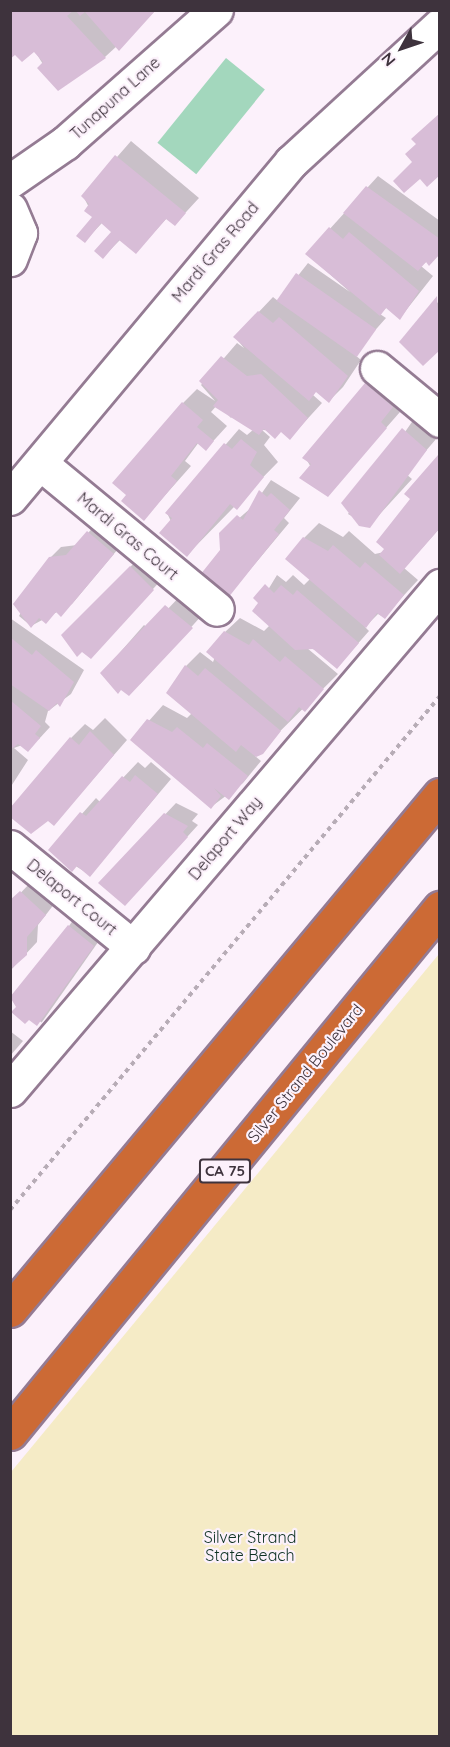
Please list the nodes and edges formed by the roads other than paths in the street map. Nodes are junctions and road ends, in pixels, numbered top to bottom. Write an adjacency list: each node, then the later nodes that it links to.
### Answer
1 (216, 10): 4 (street, Tunapuna Lane)
2 (435, 10): 3 (street)
3 (440, 24): 9 (street, Mardi Gras Road)
4 (10, 181)
5 (10, 209): 6 (street)
6 (10, 259)
7 (377, 368): 8 (street)
8 (440, 420)
9 (40, 463): 10 (street, Mardi Gras Road); 12 (street, Mardi Gras Court)
10 (10, 498)
11 (440, 586): 16 (street, Delaport Way)
12 (217, 609)
13 (440, 795): 18 (highway)
14 (10, 847): 16 (street, Delaport Court)
15 (440, 908): 19 (highway, Silver Strand Boulevard / CA 75)
16 (133, 947): 17 (street, Delaport Way)
17 (10, 1090)
18 (10, 1310)
19 (10, 1433)

